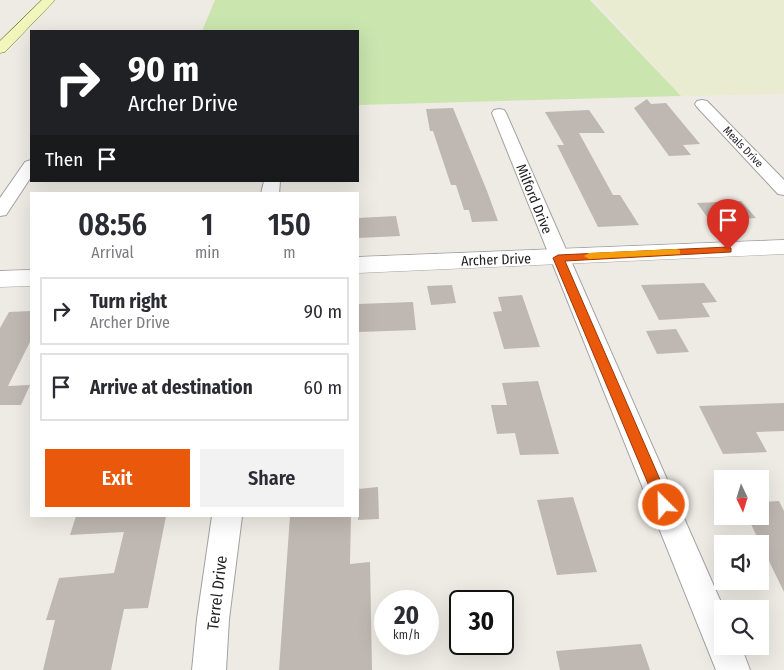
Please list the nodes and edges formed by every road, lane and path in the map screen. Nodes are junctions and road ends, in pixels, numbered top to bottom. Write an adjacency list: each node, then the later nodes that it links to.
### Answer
1 (49, 0): 2 (main road)
2 (0, 49)
3 (702, 104): 6 (street, Meals Drive)
4 (499, 113): 9 (street, Milford Drive)
5 (30, 166): 7 (street)
6 (784, 190)
7 (0, 211)
8 (784, 247): 9 (street, Archer Drive)
9 (558, 258): 10 (street, Archer Drive); 14 (street, Milford Drive)
10 (359, 265)
11 (30, 278): 12 (street)
12 (0, 279)
13 (227, 517): 16 (street, Terrel Drive)
14 (714, 624)
15 (727, 655): 17 (street, Milford Drive)
16 (209, 670)
17 (733, 670)

